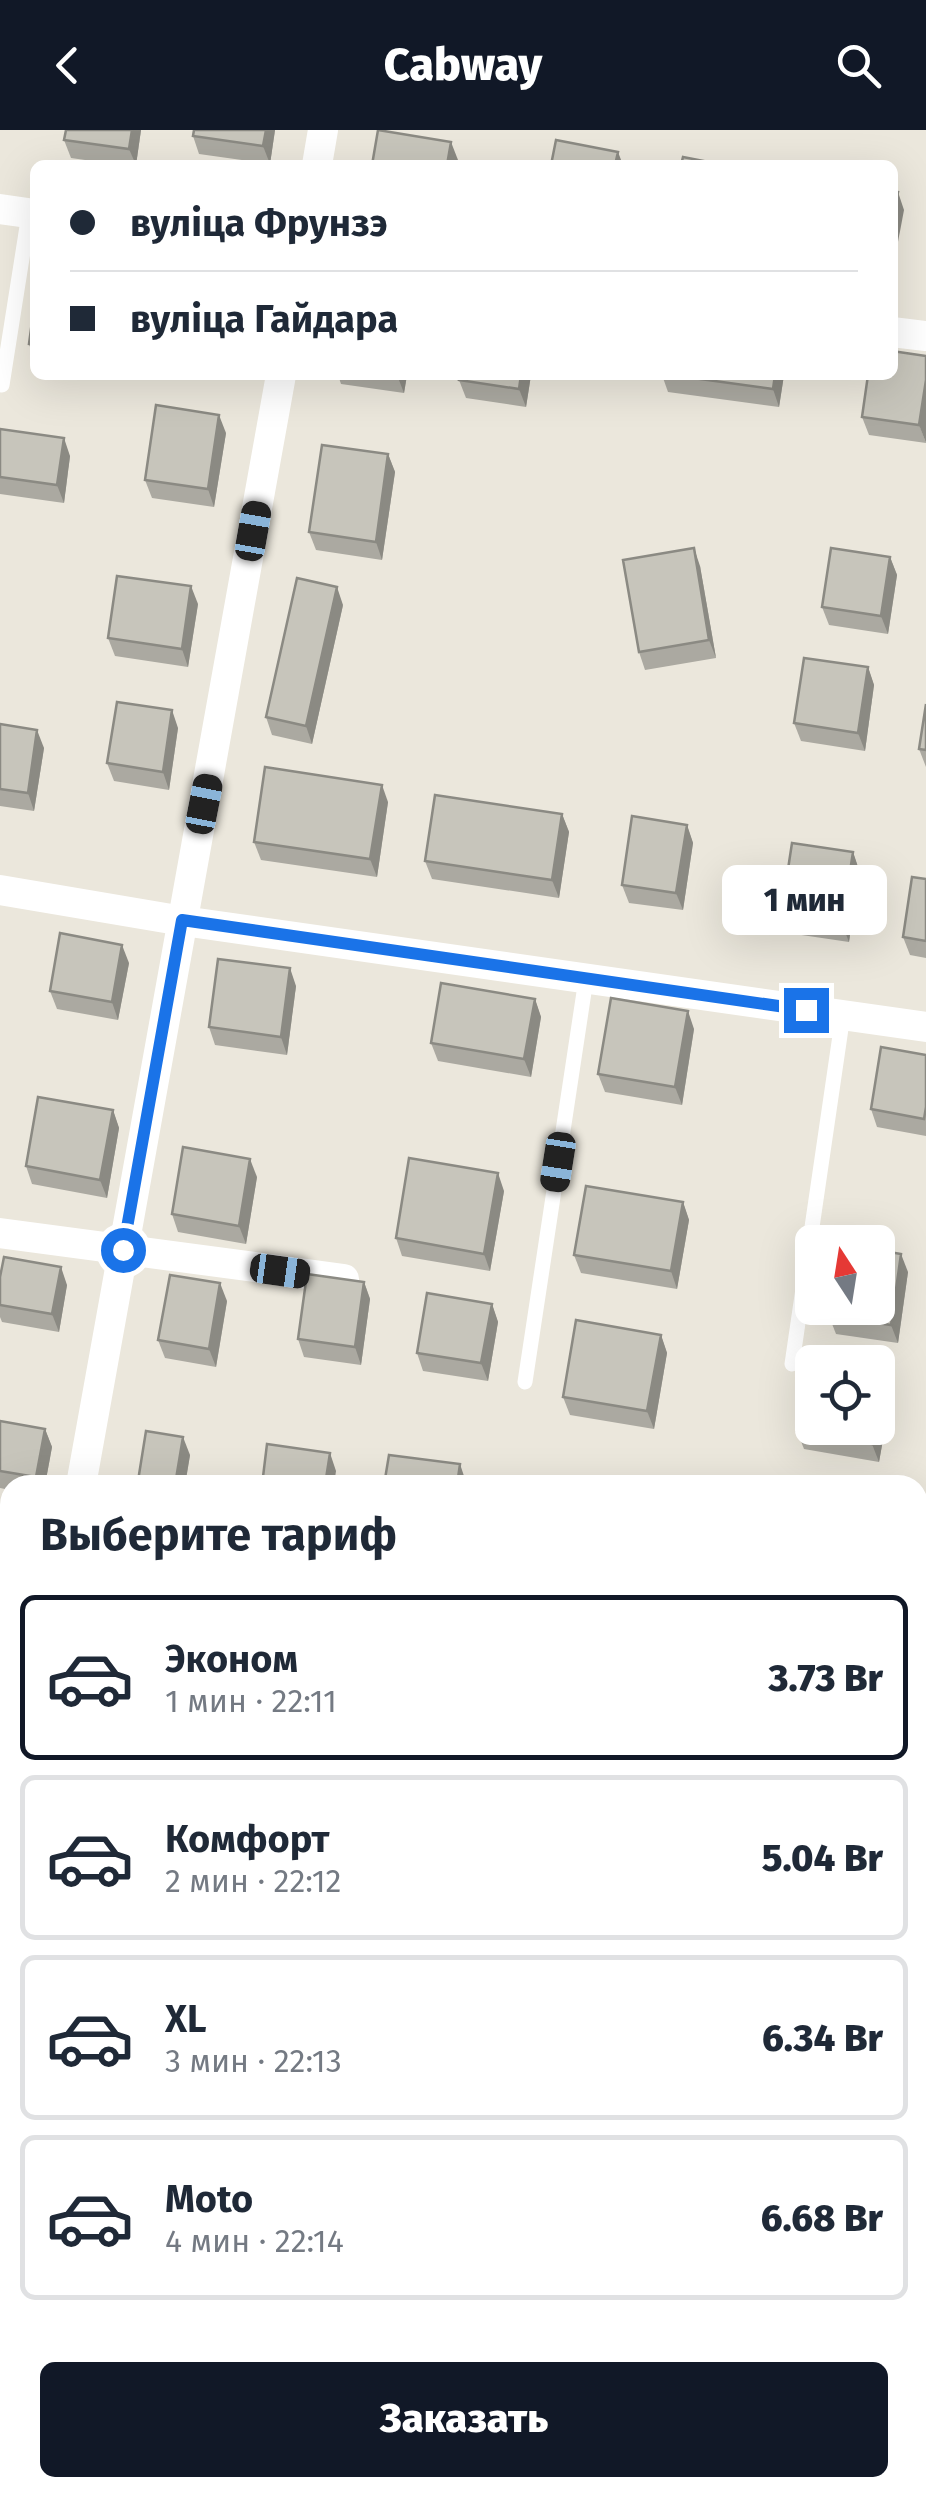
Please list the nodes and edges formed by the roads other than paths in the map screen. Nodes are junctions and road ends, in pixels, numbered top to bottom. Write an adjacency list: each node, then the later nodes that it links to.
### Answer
1 (323, 130): 2 (street)
2 (318, 160)
3 (21, 212): 7 (lane)
4 (898, 333): 5 (street)
5 (926, 336)
6 (280, 380): 9 (street)
7 (2, 385)
8 (0, 890): 9 (street)
9 (182, 920): 10 (street); 14 (street)
10 (586, 979): 11 (street); 17 (lane)
11 (843, 1015): 12 (street); 16 (lane)
12 (926, 1027)
13 (0, 1233): 14 (street)
14 (123, 1250): 15 (street); 18 (street)
15 (358, 1282)
16 (792, 1364)
17 (525, 1382)
18 (83, 1475)

